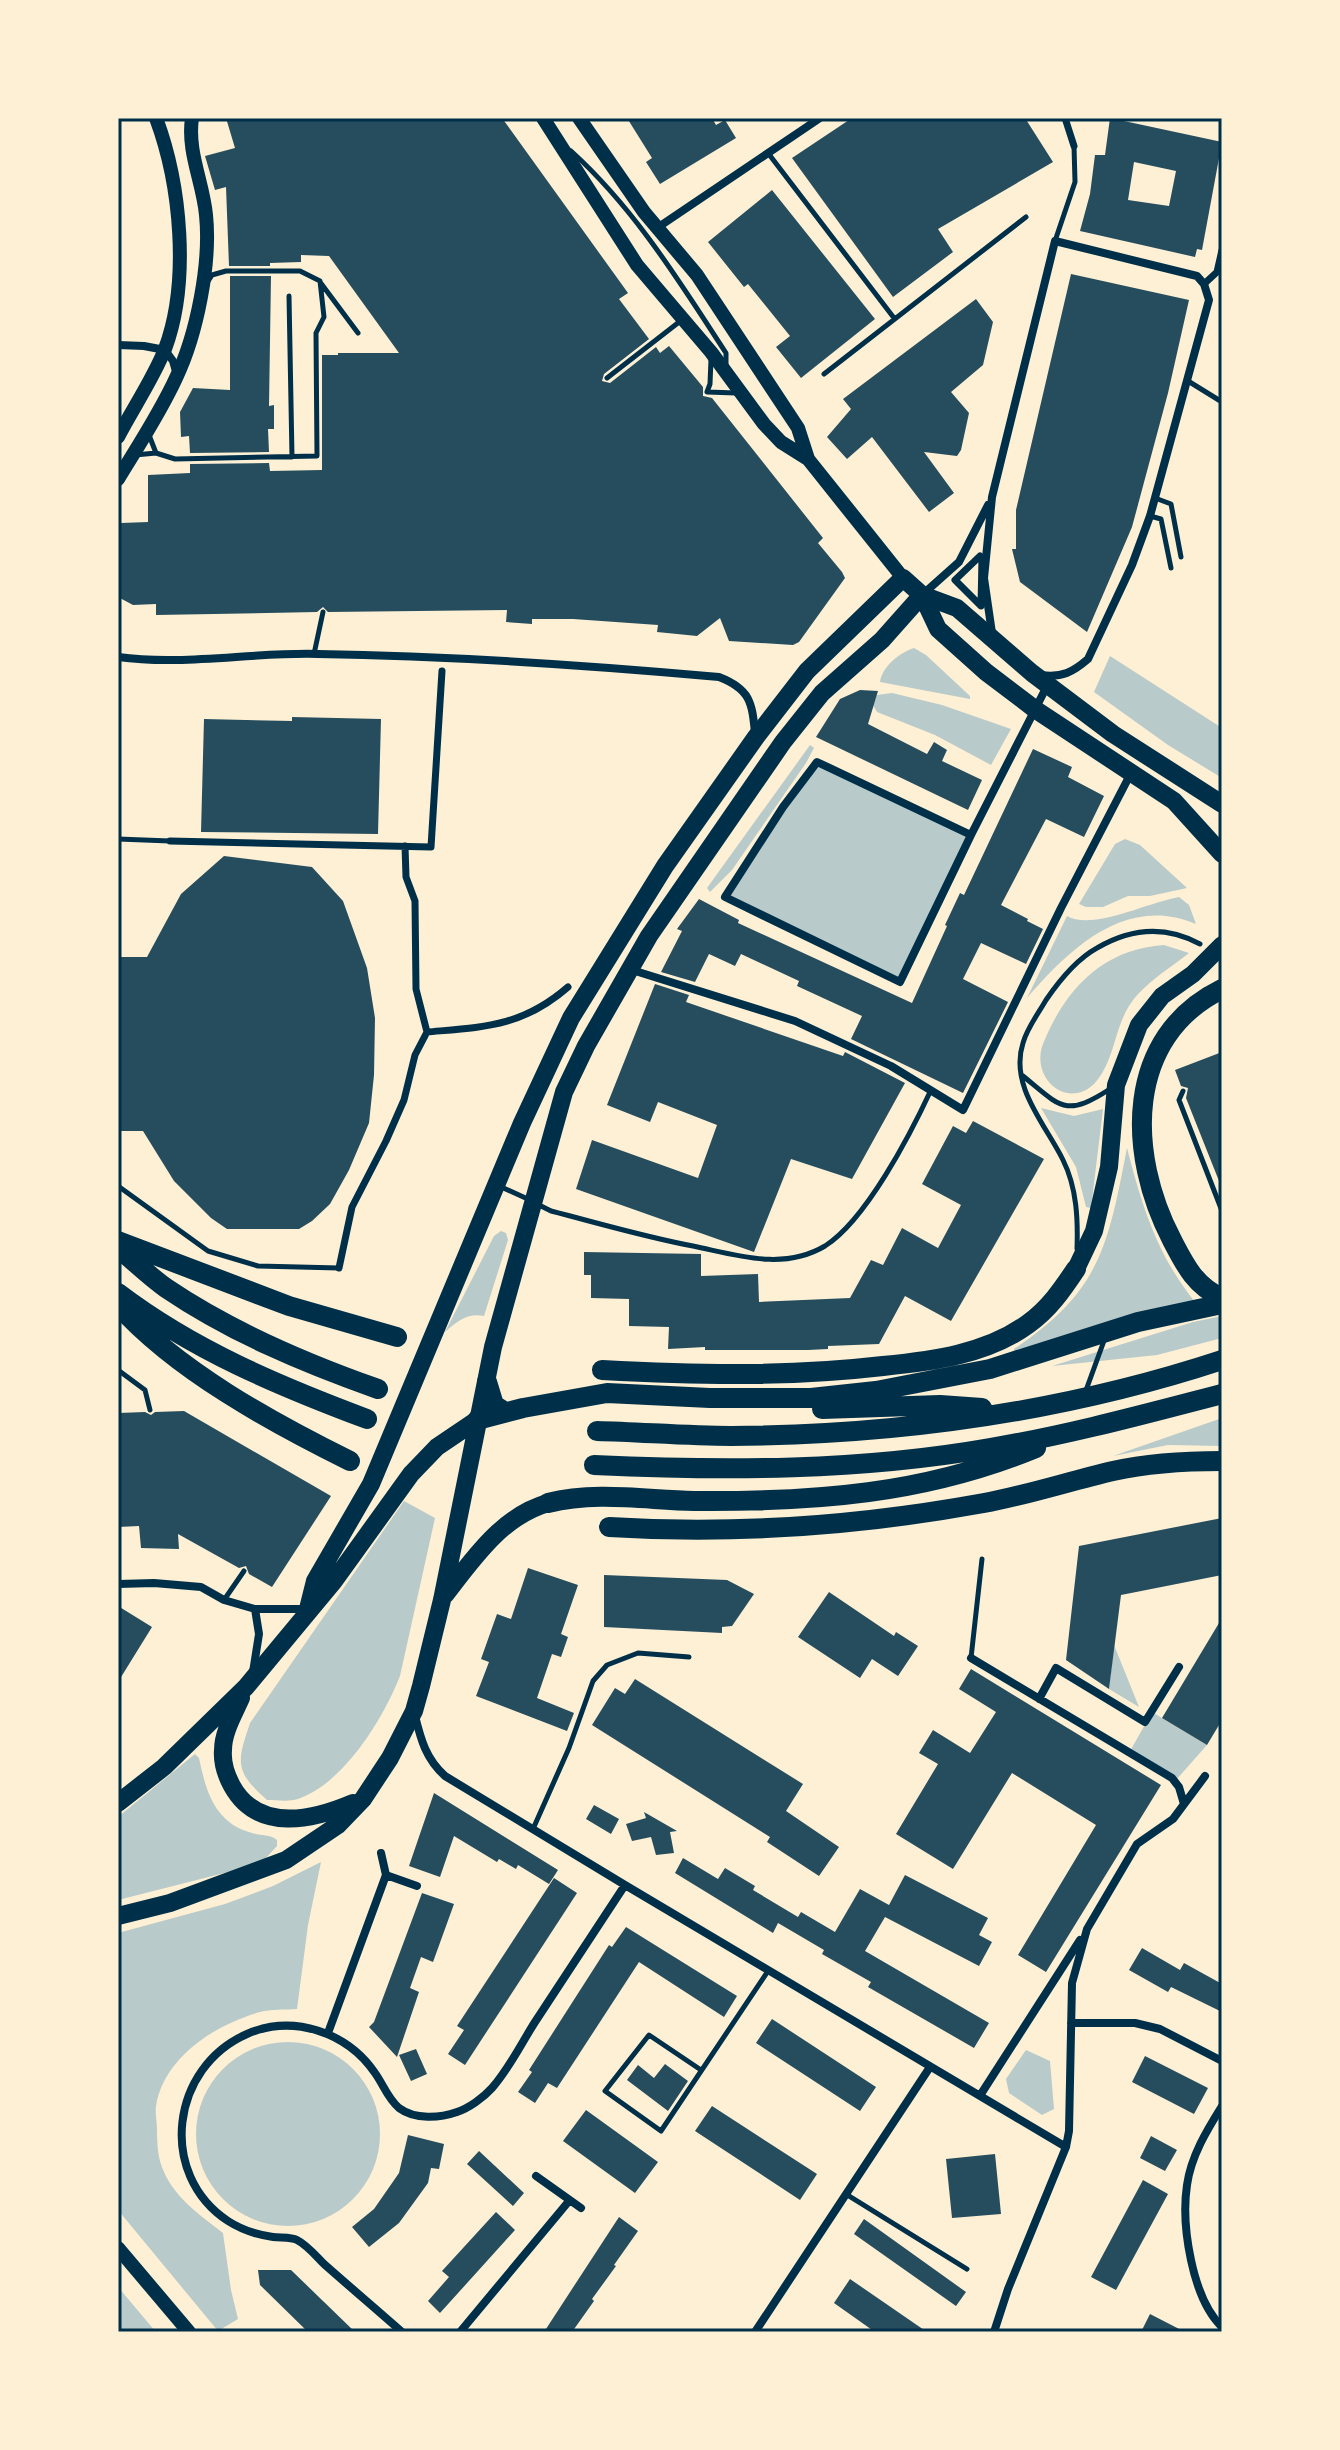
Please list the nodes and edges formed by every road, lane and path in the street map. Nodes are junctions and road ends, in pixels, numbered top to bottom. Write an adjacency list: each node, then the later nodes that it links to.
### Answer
1 (156, 118): 22 (street)
2 (192, 118): 16 (street)
3 (543, 118): 7 (street)
4 (579, 118): 11 (street)
5 (820, 118): 9 (street)
6 (1065, 118): 8 (street)
7 (561, 142): 19 (street); 24 (lane)
8 (1074, 146): 12 (lane)
9 (768, 153): 11 (street); 18 (lane)
10 (1026, 217): 18 (lane)
11 (657, 228): 36 (street)
12 (1055, 241): 15 (street); 39 (street)
13 (1222, 250): 15 (street)
14 (320, 281): 16 (lane); 20 (lane); 35 (lane)
15 (1204, 284): 28 (street)
16 (201, 292): 26 (street)
17 (289, 296): 35 (lane)
18 (894, 318): 25 (lane)
19 (684, 319): 23 (street); 27 (lane)
20 (358, 333)
21 (118, 345): 22 (street)
22 (165, 350): 26 (street); 32 (street)
23 (711, 352): 24 (street); 29 (lane)
24 (727, 373): 29 (street)
25 (824, 374)
26 (177, 376): 31 (street)
27 (607, 378)
28 (1187, 381): 30 (lane); 40 (street)
29 (741, 393): 36 (street)
30 (1222, 402)
31 (148, 429): 33 (lane); 34 (street)
32 (118, 437)
33 (156, 453): 34 (lane); 35 (lane)
34 (133, 455): 37 (lane); 38 (street)
35 (292, 457)
36 (808, 459): 45 (street)
37 (118, 461)
38 (118, 479)
39 (992, 497): 46 (street); 48 (street)
40 (1154, 498): 41 (street); 43 (lane)
41 (1150, 516): 44 (lane); 52 (street)
42 (980, 556): 42 (street)
43 (1181, 557)
44 (1171, 568)
45 (903, 578): 46 (highway); 54 (highway)
46 (922, 595): 48 (highway); 53 (highway); 65 (highway)
47 (323, 612): 49 (lane)
48 (993, 641): 52 (highway)
49 (314, 654): 50 (street); 54 (street)
50 (118, 657)
51 (442, 671): 60 (street)
52 (1049, 681): 53 (street); 56 (highway)
53 (1036, 710): 55 (highway); 57 (street)
54 (756, 737): 74 (highway)
55 (1131, 772): 61 (highway); 72 (street)
56 (1222, 804)
57 (971, 835): 57 (street)
58 (118, 839): 59 (lane)
59 (170, 841): 60 (street)
60 (405, 846): 69 (street)
61 (1222, 854)
62 (1200, 944): 70 (lane)
63 (1222, 945): 66 (highway)
64 (1222, 962): 66 (highway)
65 (631, 969): 72 (street); 76 (highway)
66 (1193, 974): 71 (highway)
67 (568, 987): 69 (street)
68 (1222, 989): 83 (highway)
69 (427, 1032): 80 (street)
70 (1022, 1075): 71 (lane); 81 (lane)
71 (1116, 1085): 81 (highway)
72 (932, 1089): 76 (lane)
73 (1183, 1091): 77 (lane)
74 (496, 1184): 76 (lane); 113 (highway)
75 (118, 1186): 80 (lane)
76 (534, 1202): 90 (highway)
77 (1222, 1211)
78 (118, 1241): 86 (highway)
79 (118, 1248): 91 (highway)
80 (339, 1268)
81 (1076, 1269): 89 (highway)
82 (118, 1293): 98 (highway)
83 (1222, 1301): 85 (highway)
84 (118, 1305): 102 (highway)
85 (1108, 1332): 93 (lane); 94 (highway)
86 (397, 1337)
87 (1222, 1360): 93 (highway)
88 (118, 1370): 95 (lane)
89 (602, 1370)
90 (487, 1382): 97 (highway); 99 (highway)
91 (378, 1389)
92 (1222, 1394): 101 (highway)
93 (1083, 1397): 96 (highway)
94 (555, 1401): 96 (highway); 97 (highway)
95 (150, 1410)
96 (1018, 1411): 100 (highway)
97 (505, 1412): 99 (highway)
98 (367, 1419)
99 (477, 1420): 111 (highway); 113 (highway)
100 (597, 1431)
101 (1077, 1431): 104 (highway); 105 (highway)
102 (350, 1461)
103 (1222, 1461): 106 (highway)
104 (594, 1465)
105 (548, 1503): 111 (highway)
106 (609, 1527)
107 (982, 1559): 115 (lane)
108 (244, 1571): 110 (lane)
109 (118, 1584): 110 (street)
110 (224, 1600): 112 (street)
111 (442, 1600): 119 (highway)
112 (255, 1609): 113 (street); 117 (street)
113 (308, 1609): 117 (highway)
114 (689, 1657): 124 (lane)
115 (971, 1658): 118 (street)
116 (1179, 1667): 118 (street)
117 (249, 1684): 121 (highway); 122 (highway)
118 (1039, 1699): 123 (street)
119 (414, 1711): 121 (highway); 124 (street)
120 (1205, 1776): 123 (street)
121 (363, 1799): 129 (highway)
122 (118, 1803)
123 (1184, 1804): 130 (street)
124 (533, 1829): 127 (street)
125 (381, 1853): 126 (street)
126 (386, 1875): 128 (street); 133 (street)
127 (625, 1885): 131 (street); 133 (street)
128 (417, 1886)
129 (118, 1916)
130 (1087, 1929): 132 (street); 137 (street)
131 (768, 1971): 135 (street); 136 (lane)
132 (1071, 2023): 134 (street); 139 (street)
133 (328, 2033): 149 (street)
134 (1222, 2061)
135 (930, 2067): 137 (street); 141 (street)
136 (701, 2070): 136 (lane)
137 (981, 2094): 139 (street)
138 (1222, 2106): 146 (street)
139 (1066, 2147): 151 (street)
140 (536, 2176): 142 (street)
141 (846, 2194): 145 (lane); 147 (street)
142 (569, 2201): 143 (street); 150 (street)
143 (581, 2208)
144 (118, 2248): 148 (street)
145 (967, 2269)
146 (1222, 2327)
147 (759, 2330)
148 (189, 2332)
149 (402, 2332)
150 (460, 2332)
151 (994, 2332)

